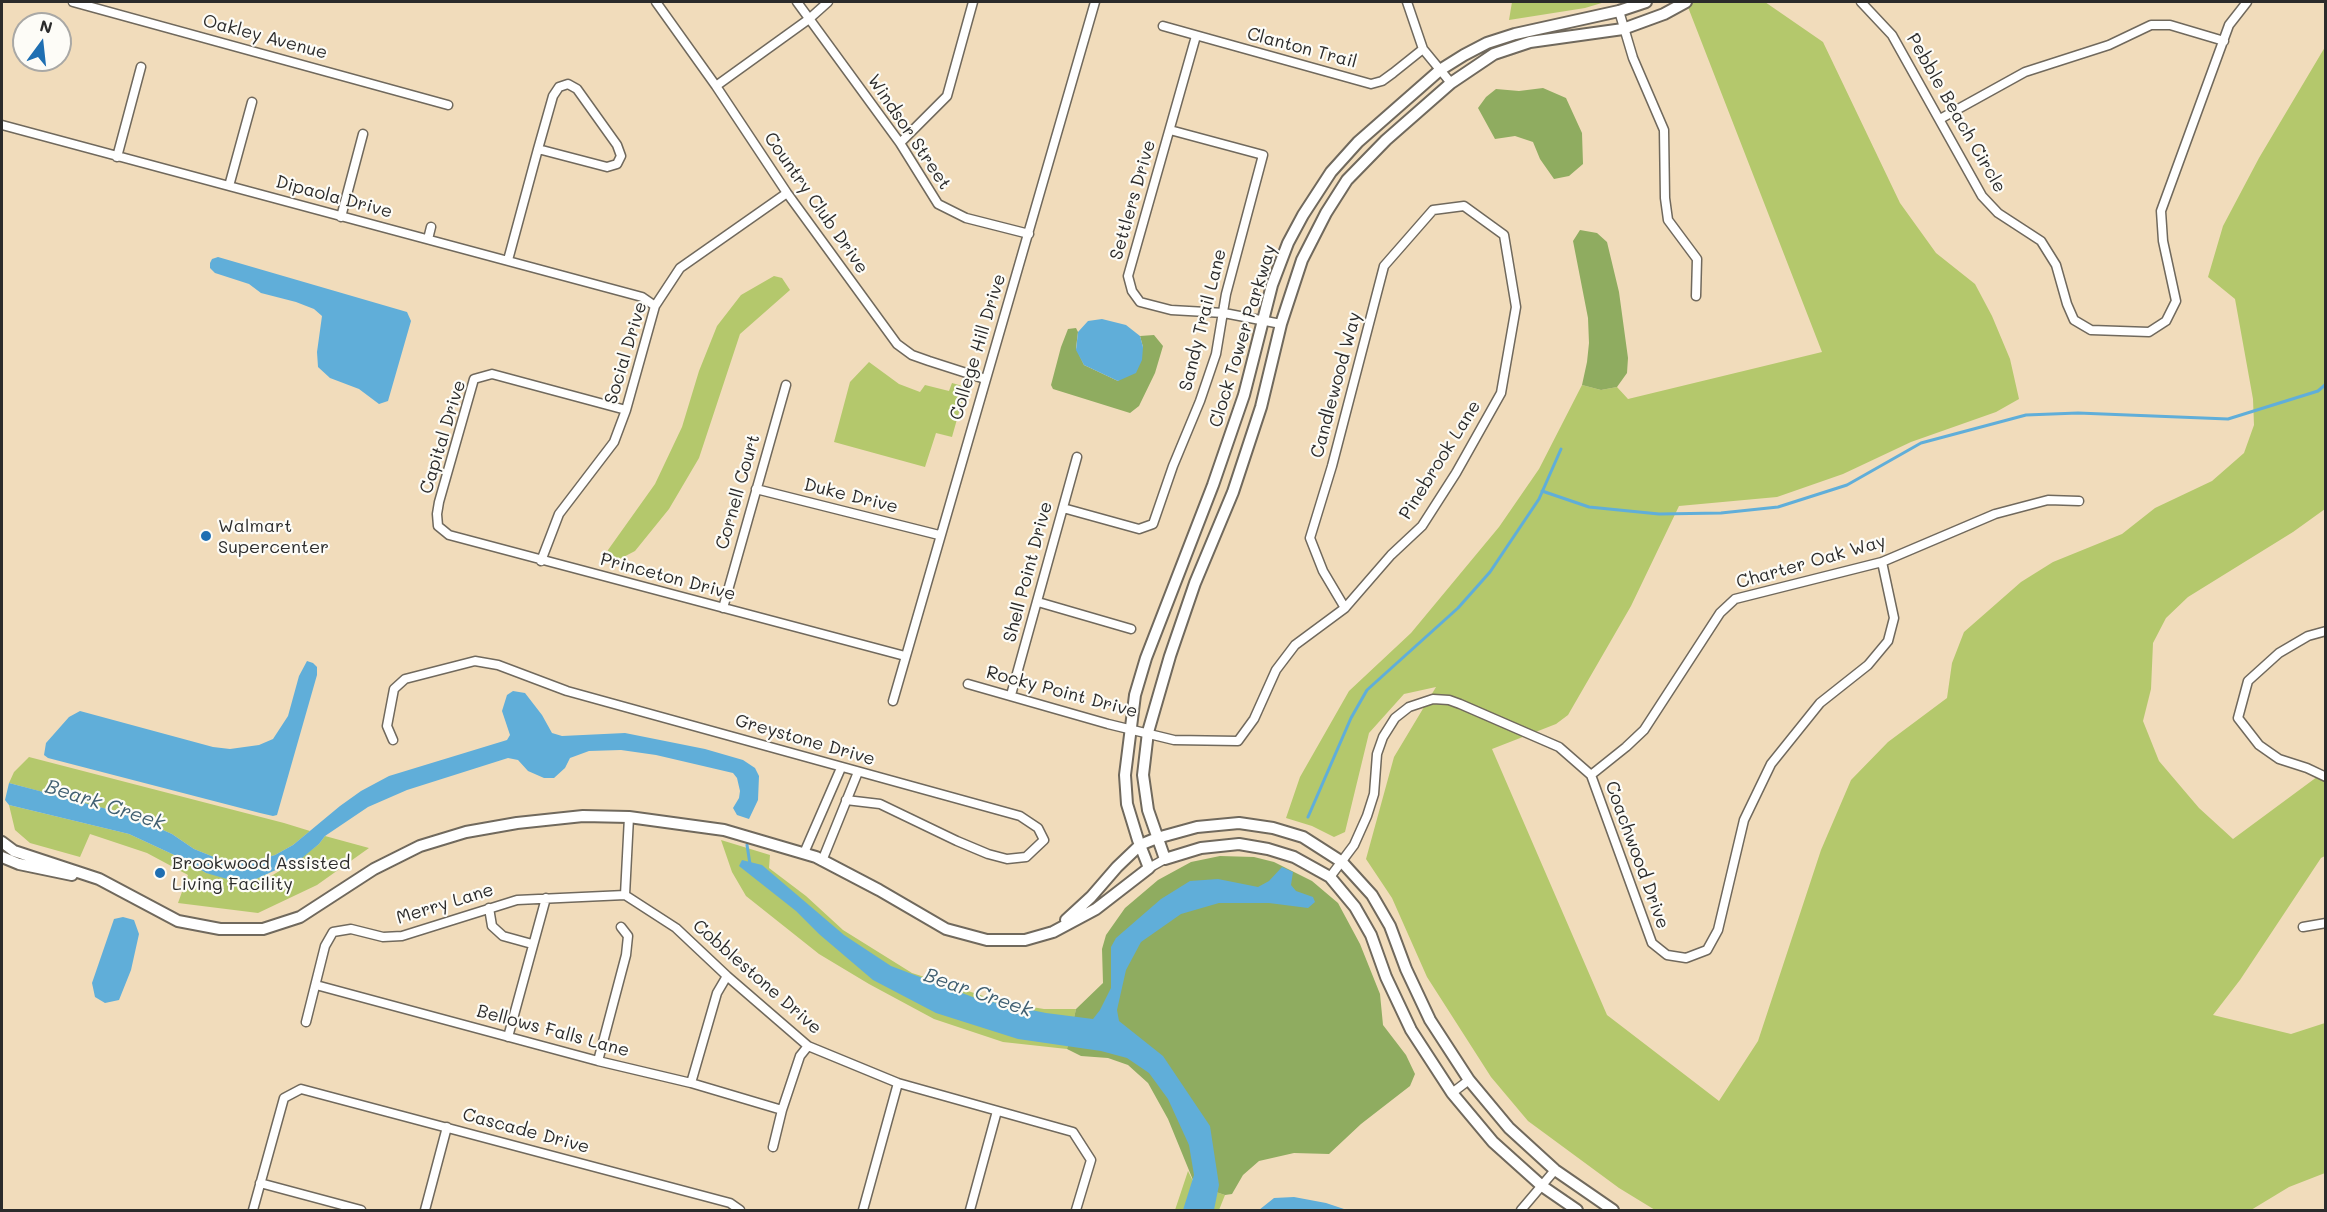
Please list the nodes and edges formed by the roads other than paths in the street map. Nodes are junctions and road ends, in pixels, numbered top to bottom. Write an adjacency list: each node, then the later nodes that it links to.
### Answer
1 (73, 2): 24 (street, Oakley Avenue)
2 (656, 2): 22 (street, Country Club Drive)
3 (797, 2): 13 (street, Windsor Street)
4 (828, 2): 13 (street)
5 (973, 2): 29 (street)
6 (1095, 2): 37 (street, College Hill Drive)
7 (1407, 2): 18 (street)
8 (1646, 2): 12 (street, Clock Tower Parkway)
9 (1686, 2): 15 (street, Clock Tower Parkway)
10 (1864, 2): 25 (street, Pebble Beach Circle)
11 (2247, 2): 17 (street, Pebble Beach Circle)
12 (1619, 11): 15 (street); 20 (street, Clock Tower Parkway)
13 (809, 19): 22 (street); 29 (street, Windsor Street)
14 (1163, 27): 16 (street, Clanton Trail)
15 (1623, 29): 21 (street, Clock Tower Parkway); 40 (street)
16 (1196, 36): 18 (street, Clanton Trail); 27 (street, Settlers Drive)
17 (2223, 41): 25 (street); 25 (street, Pebble Beach Circle)
18 (1423, 49): 20 (street)
19 (141, 67): 31 (street)
20 (1440, 70): 21 (street); 43 (street, Clock Tower Parkway)
21 (1451, 83): 44 (street, Clock Tower Parkway)
22 (716, 86): 33 (street, Country Club Drive)
23 (252, 102): 32 (street)
24 (448, 105)
25 (1940, 119)
26 (2, 125): 31 (street, Dipaola Drive)
27 (1170, 130): 42 (street, Sandy Trail Lane); 42 (street, Settlers Drive)
28 (363, 134): 35 (street)
29 (900, 143): 37 (street, Windsor Street)
30 (538, 149): 30 (street); 39 (street)
31 (117, 157): 32 (street, Dipaola Drive)
32 (229, 186): 35 (street, Dipaola Drive)
33 (787, 193): 41 (street, Social Drive); 45 (street, Country Club Drive)
34 (1464, 206): 58 (street, Candlewood Way); 58 (street, Pinebrook Lane)
35 (341, 217): 38 (street, Dipaola Drive)
36 (431, 227): 38 (street)
37 (1029, 234): 45 (street, College Hill Drive)
38 (428, 239): 39 (street, Dipaola Drive)
39 (508, 260): 41 (street, Dipaola Drive)
40 (1696, 296)
41 (655, 306): 47 (street, Social Drive)
42 (1224, 313): 43 (street, Settlers Drive); 51 (street, Sandy Trail Lane)
43 (1263, 321): 44 (street, Settlers Drive); 65 (street, Clock Tower Parkway)
44 (1281, 324): 66 (street, Clock Tower Parkway)
45 (985, 379): 53 (street, College Hill Drive)
46 (786, 384): 49 (street, Cornell Court)
47 (626, 410): 52 (street, Capital Drive); 54 (street, Social Drive)
48 (1077, 457): 51 (street, Shell Point Drive)
49 (756, 489): 53 (street, Duke Drive); 57 (street, Cornell Court)
50 (2079, 501): 55 (street, Charter Oak Way)
51 (1063, 508): 56 (street, Shell Point Drive)
52 (437, 514): 54 (street, Princeton Drive)
53 (939, 535): 61 (street, College Hill Drive)
54 (541, 561): 57 (street, Princeton Drive)
55 (1882, 562): 70 (street, Charter Oak Way); 70 (street, Coachwood Drive)
56 (1038, 602): 59 (street); 63 (street, Shell Point Drive)
57 (723, 608): 61 (street, Princeton Drive)
58 (1345, 608): 66 (street, Pinebrook Lane)
59 (1131, 629)
60 (2325, 631): 71 (street)
61 (905, 656): 64 (street, College Hill Drive)
62 (968, 684): 63 (street, Rocky Point Drive)
63 (1011, 695): 65 (street, Rocky Point Drive)
64 (893, 701)
65 (1130, 729): 66 (street, Rocky Point Drive); 76 (street, Clock Tower Parkway)
66 (1148, 732): 74 (street, Clock Tower Parkway)
67 (393, 740): 68 (street, Greystone Drive)
68 (841, 768): 69 (street, Greystone Drive); 77 (street)
69 (858, 772): 72 (street); 72 (street, Greystone Drive)
70 (1590, 775): 81 (street)
71 (2325, 777)
72 (846, 800): 80 (street)
73 (629, 817): 77 (street); 84 (street); 85 (street)
74 (1157, 838): 76 (street); 79 (street, Clock Tower Parkway); 81 (street)
75 (2, 843): 84 (street)
76 (1140, 845): 82 (street, Clock Tower Parkway); 91 (street)
77 (804, 853): 80 (street)
78 (2, 858): 84 (street)
79 (1165, 859): 82 (street); 83 (street)
80 (822, 861): 91 (street)
81 (1342, 862): 83 (street); 99 (street)
82 (1149, 868): 91 (street)
83 (1330, 877): 102 (street)
84 (99, 879)
85 (625, 895): 86 (street, Merry Lane); 93 (street, Cobblestone Drive)
86 (546, 897): 87 (street, Merry Lane); 92 (street)
87 (489, 908): 92 (street); 94 (street, Merry Lane)
88 (2325, 923): 90 (street)
89 (621, 927): 98 (street)
90 (2303, 927)
91 (1053, 932)
92 (532, 944): 96 (street)
93 (727, 976): 97 (street, Cobblestone Drive); 100 (street)
94 (316, 985): 95 (street, Merry Lane); 96 (street, Bellows Falls Lane)
95 (306, 1022)
96 (508, 1037): 98 (street, Bellows Falls Lane)
97 (808, 1046): 101 (street, Cobblestone Drive); 103 (street)
98 (598, 1061): 100 (street, Bellows Falls Lane)
99 (1469, 1080): 102 (street); 107 (street)
100 (691, 1083): 103 (street, Bellows Falls Lane)
101 (898, 1083): 104 (street, Cobblestone Drive); 114 (street)
102 (1452, 1093): 109 (street)
103 (782, 1110): 106 (street)
104 (997, 1111): 115 (street); 116 (street, Cobblestone Drive)
105 (447, 1127): 108 (street, Cascade Drive); 112 (street); 113 (street, Cascade Drive)
106 (773, 1147)
107 (1555, 1170): 109 (street); 119 (street)
108 (260, 1184): 110 (street); 111 (street)
109 (1542, 1186): 117 (street); 118 (street)
110 (253, 1210)
111 (361, 1210)
112 (425, 1210)
113 (740, 1210)
114 (863, 1210)
115 (970, 1210)
116 (1076, 1210)
117 (1521, 1210)
118 (1577, 1210)
119 (1613, 1210)

